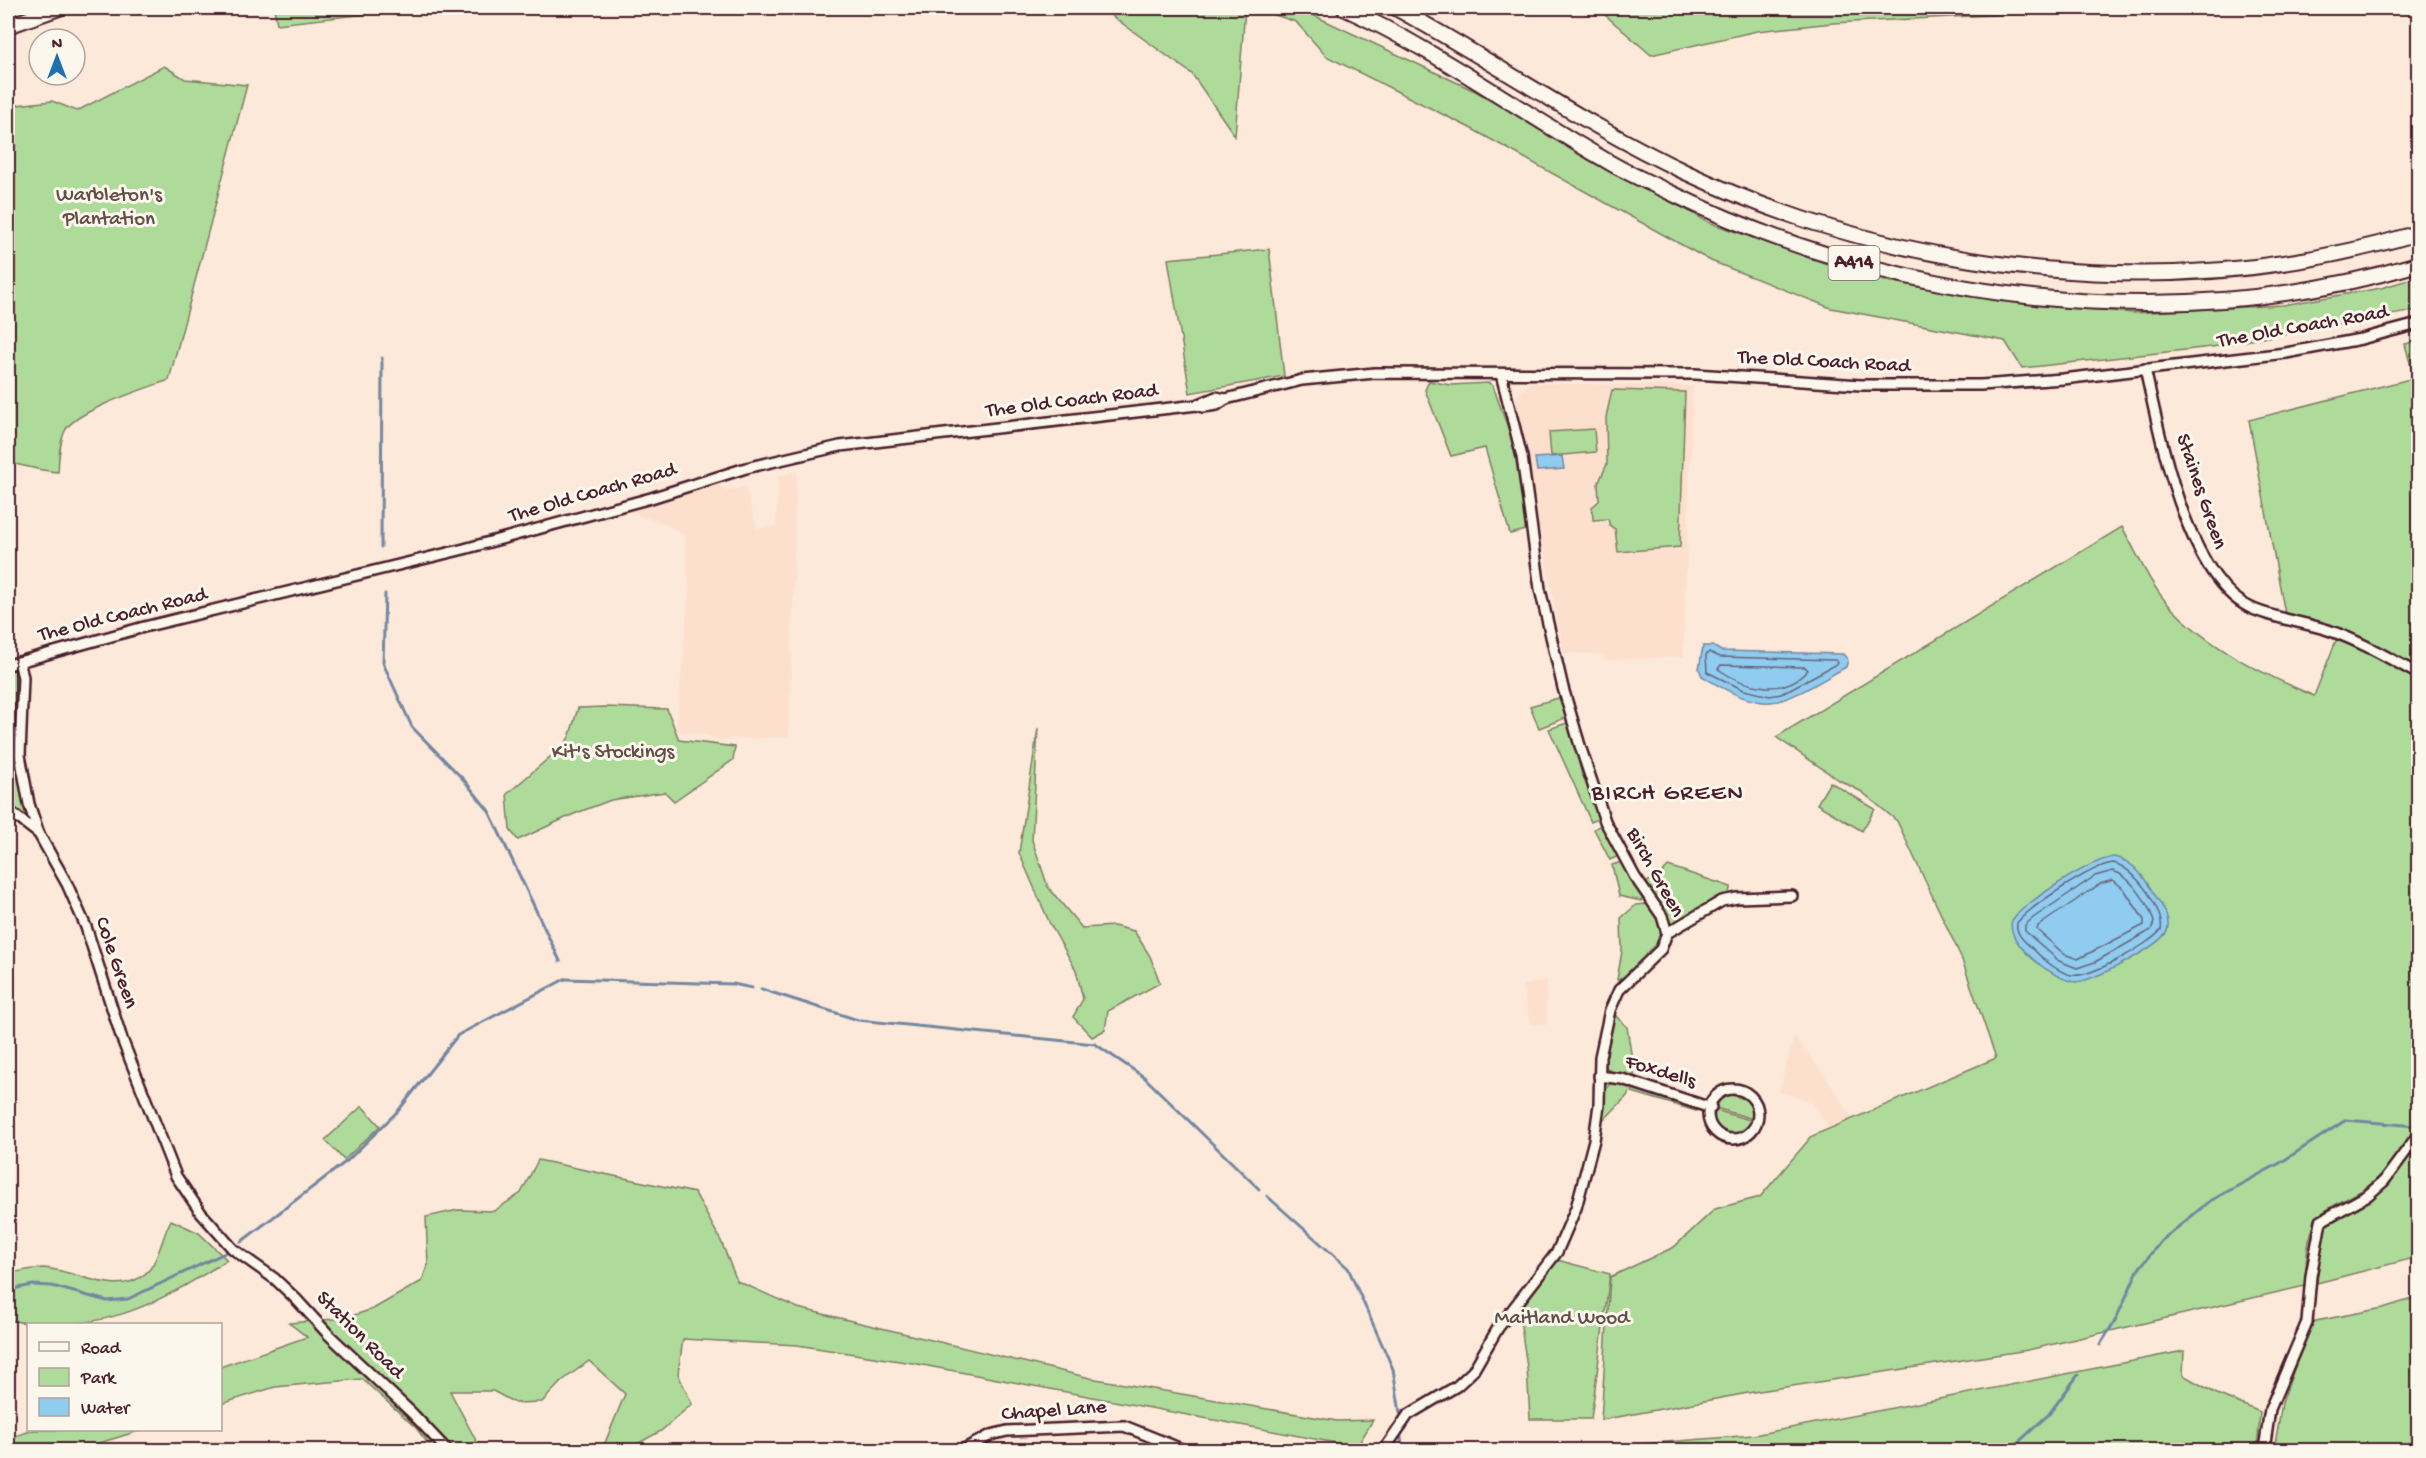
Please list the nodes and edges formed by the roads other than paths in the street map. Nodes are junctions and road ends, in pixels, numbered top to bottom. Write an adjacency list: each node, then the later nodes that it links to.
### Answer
1 (59, 8): 4 (highway)
2 (1344, 8): 6 (highway, A414)
3 (1396, 8): 5 (highway, A414)
4 (8, 26)
5 (2418, 233)
6 (2418, 264)
7 (2418, 324): 8 (street, The Old Coach Road)
8 (2145, 369): 9 (street, The Old Coach Road); 12 (street, Staines Green)
9 (1501, 374): 10 (street, The Old Coach Road); 16 (street, Birch Green)
10 (19, 662): 11 (street, The Old Coach Road); 14 (street, Cole Green)
11 (8, 665)
12 (2418, 674)
13 (8, 810): 14 (street)
14 (39, 834): 20 (street, Cole Green)
15 (1792, 896): 16 (street)
16 (1667, 933): 17 (street, Birch Green)
17 (1599, 1076): 18 (street, Foxdells); 24 (street, Birch Green)
18 (1711, 1108): 18 (street, Foxdells)
19 (2418, 1135): 25 (street)
20 (239, 1256): 21 (street, Station Road)
21 (447, 1450)
22 (962, 1450): 23 (street, Chapel Lane)
23 (1184, 1450)
24 (1384, 1450)
25 (2264, 1450)

